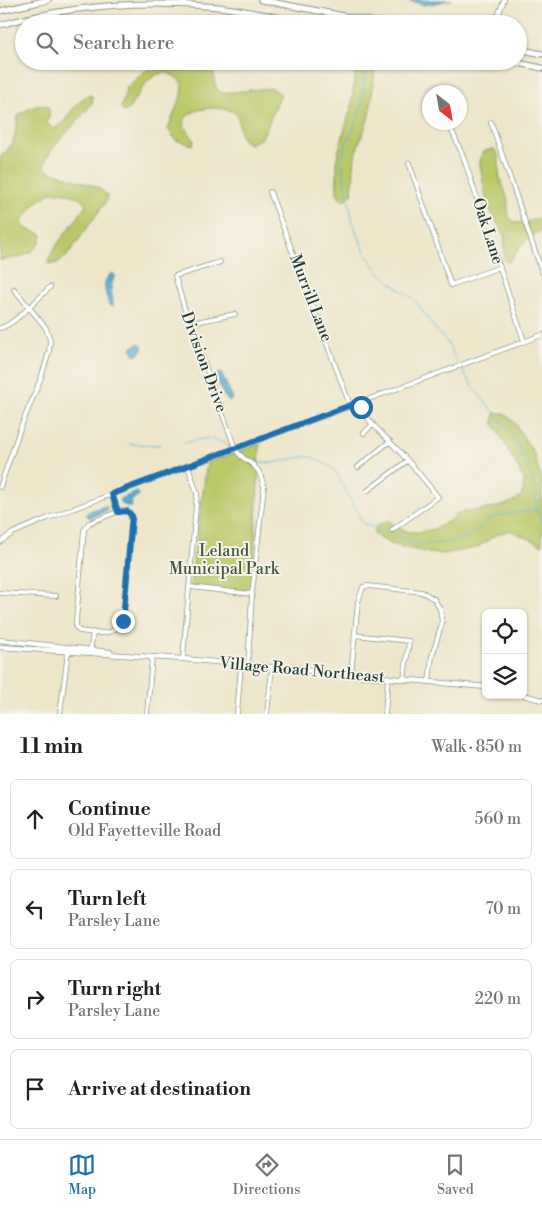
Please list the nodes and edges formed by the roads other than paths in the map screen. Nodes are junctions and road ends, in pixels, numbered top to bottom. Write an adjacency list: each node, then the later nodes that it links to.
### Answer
1 (48, 0): 4 (highway)
2 (261, 0): 8 (highway)
3 (504, 0): 5 (street)
4 (0, 11)
5 (498, 13)
6 (47, 15): 7 (highway)
7 (263, 15)
8 (339, 15)
9 (15, 22): 10 (highway)
10 (0, 25)
11 (527, 51): 12 (highway)
12 (542, 54)
13 (527, 65): 14 (highway)
14 (542, 68)
15 (491, 122): 21 (street)
16 (452, 130): 20 (street, Oak Lane)
17 (409, 163): 20 (street)
18 (270, 192): 31 (street, Murrill Lane)
19 (220, 262): 26 (street, Division Drive)
20 (500, 267): 29 (street, Oak Lane)
21 (542, 272)
22 (50, 287): 24 (street)
23 (14, 289): 24 (street)
24 (28, 308): 27 (street); 39 (street)
25 (234, 314): 26 (street)
26 (191, 323): 35 (street, Division Drive)
27 (0, 328)
28 (542, 334): 29 (street)
29 (524, 341): 30 (street)
30 (359, 402): 31 (street); 32 (street)
31 (350, 405): 35 (street)
32 (372, 425): 33 (street); 34 (street)
33 (364, 433)
34 (390, 441): 36 (street); 38 (street)
35 (235, 448): 37 (street); 47 (street)
36 (407, 461): 40 (street); 43 (street)
37 (188, 466): 41 (street); 45 (street)
38 (358, 467)
39 (0, 486)
40 (367, 491)
41 (112, 494): 42 (street); 44 (street)
42 (118, 512): 49 (street); 49 (street)
43 (392, 530)
44 (0, 542)
45 (190, 588): 47 (street); 56 (street)
46 (0, 593): 48 (street)
47 (252, 594): 58 (street)
48 (56, 596)
49 (93, 632): 54 (street)
50 (354, 635): 60 (street); 62 (street); 63 (street)
51 (0, 640): 54 (main road, Village Road Northeast)
52 (0, 647): 53 (main road, Village Road Northeast)
53 (68, 652): 54 (main road, Village Road Northeast); 67 (street)
54 (91, 652): 55 (main road, Village Road Northeast)
55 (152, 657): 56 (main road, Village Road Northeast); 68 (street)
56 (183, 659): 57 (main road, Village Road Northeast)
57 (241, 664): 58 (main road, Village Road Northeast); 69 (street)
58 (248, 665): 59 (main road, Village Road Northeast)
59 (272, 668): 60 (main road, Village Road Northeast); 70 (street)
60 (351, 674): 61 (main road, Village Road Northeast)
61 (388, 677): 62 (main road, Village Road Northeast); 71 (street)
62 (404, 679): 63 (main road, Village Road Northeast)
63 (429, 682): 64 (main road, Village Road Northeast)
64 (482, 687)
65 (527, 695): 66 (main road)
66 (542, 700)
67 (60, 714)
68 (147, 714)
69 (237, 714)
70 (268, 714)
71 (385, 714)

